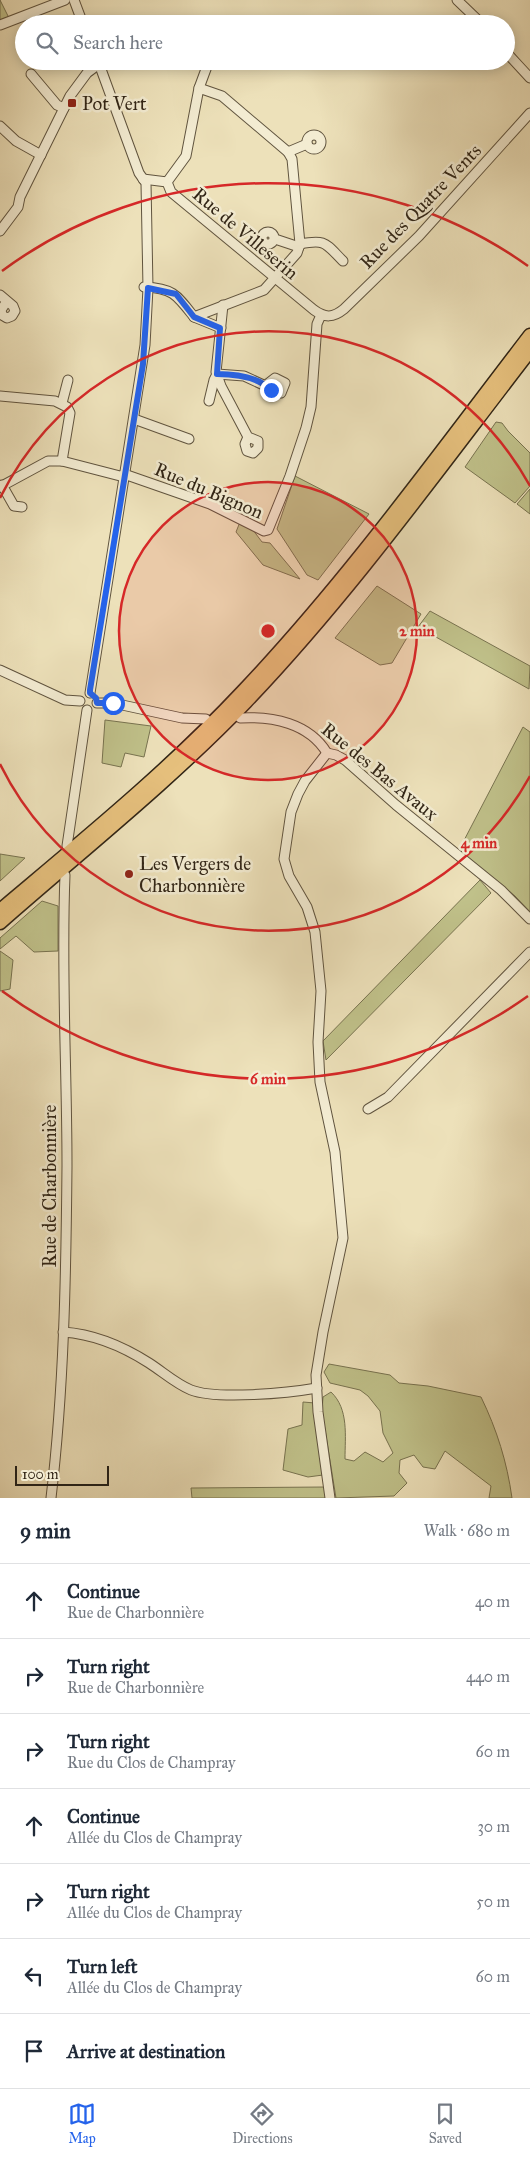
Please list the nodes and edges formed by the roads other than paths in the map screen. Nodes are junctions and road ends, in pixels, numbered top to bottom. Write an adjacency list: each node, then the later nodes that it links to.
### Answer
1 (66, 0): 4 (street)
2 (74, 0): 5 (street)
3 (457, 0): 6 (street)
4 (26, 15)
5 (80, 15)
6 (473, 15)
7 (15, 19): 8 (street)
8 (0, 25)
9 (515, 62): 14 (street)
10 (91, 70): 16 (street)
11 (102, 70): 22 (street)
12 (206, 70): 15 (street)
13 (31, 74): 16 (street)
14 (530, 78)
15 (199, 88): 20 (street); 23 (street)
16 (64, 108): 21 (street)
17 (530, 112): 31 (street, Rue des Quatre Vents)
18 (0, 126): 21 (street)
19 (307, 144): 20 (street)
20 (288, 152): 26 (street)
21 (41, 155): 24 (street)
22 (144, 179): 23 (street); 29 (street)
23 (167, 182): 28 (street, Rue de Villeserin)
24 (0, 231)
25 (275, 239): 26 (street)
26 (300, 246): 27 (street); 28 (street)
27 (343, 261)
28 (275, 278): 30 (street); 31 (street, Rue de Villeserin)
29 (146, 288): 32 (street); 42 (street)
30 (223, 305): 32 (street); 33 (street)
31 (325, 316): 46 (street, Rue du Bignon)
32 (194, 317): 33 (street)
33 (220, 328): 36 (street)
34 (530, 335): 59 (highway)
35 (530, 351): 61 (highway)
36 (217, 374): 38 (street); 40 (street); 43 (street)
37 (68, 380): 41 (street)
38 (266, 384)
39 (0, 396): 41 (street)
40 (209, 400)
41 (62, 403): 45 (street)
42 (134, 419): 44 (street); 46 (street)
43 (248, 437)
44 (189, 439)
45 (62, 461): 46 (street); 47 (street)
46 (124, 475): 50 (street)
47 (1, 486): 48 (street)
48 (22, 507)
49 (0, 670): 51 (street)
50 (90, 693): 51 (street); 52 (street)
51 (80, 700): 53 (street)
52 (97, 703): 53 (street); 55 (street)
53 (87, 710): 57 (street)
54 (240, 718): 56 (street, Rue des Bas Avaux)
55 (206, 720)
56 (327, 753): 60 (street, Rue des Bas Avaux); 65 (street)
57 (67, 846)
58 (66, 874): 64 (street, Rue de Charbonnière)
59 (0, 910)
60 (530, 919)
61 (0, 923)
62 (530, 952): 63 (street)
63 (368, 1109)
64 (63, 1332): 65 (street); 66 (street, Rue de Charbonnière)
65 (317, 1388): 67 (street)
66 (51, 1498)
67 (330, 1498)

